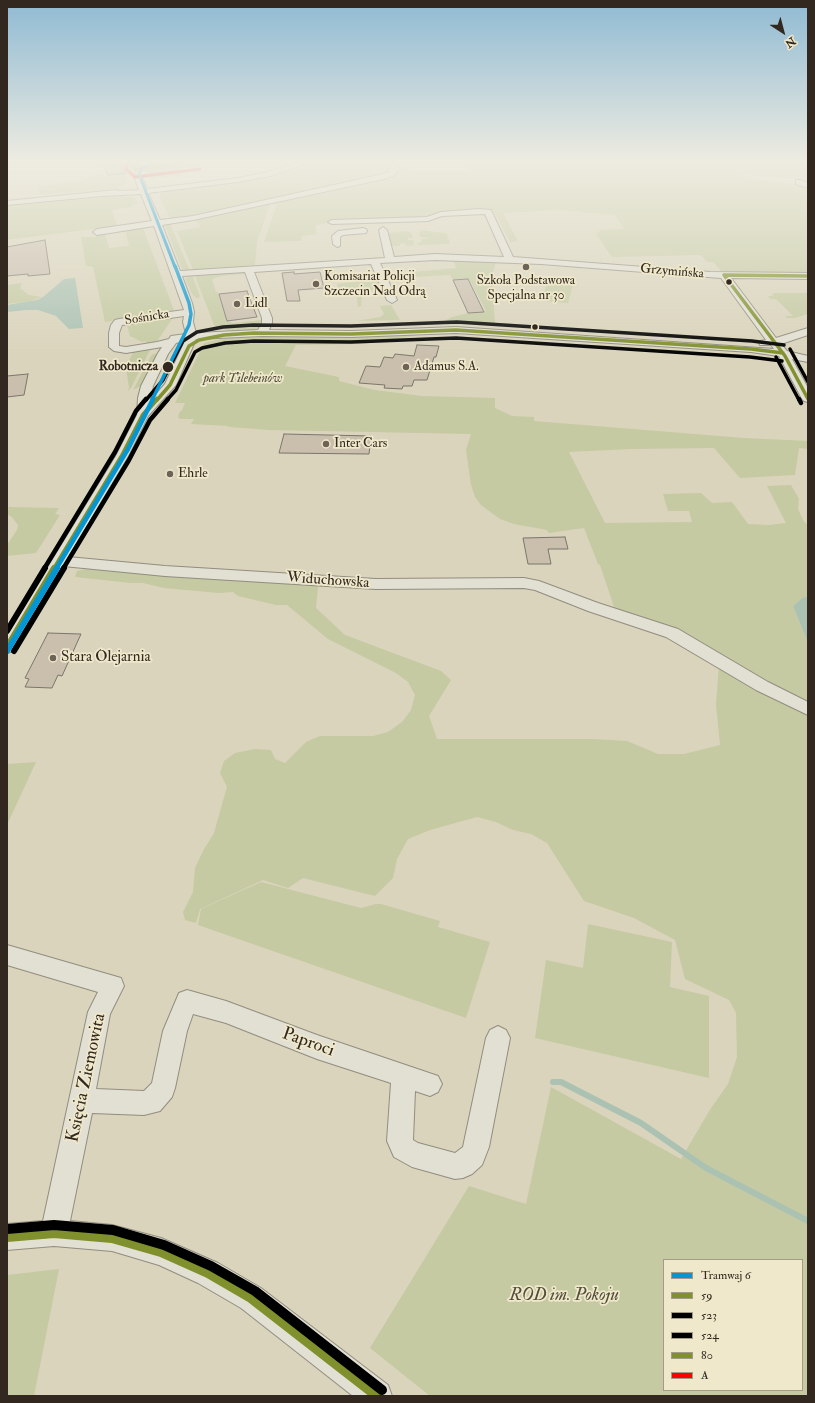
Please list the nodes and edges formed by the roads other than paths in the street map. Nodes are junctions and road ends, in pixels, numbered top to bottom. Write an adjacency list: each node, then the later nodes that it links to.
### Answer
1 (138, 226): 4 (street)
2 (158, 226): 10 (street)
3 (495, 226): 7 (street)
4 (97, 232)
5 (336, 244): 6 (street)
6 (390, 260): 7 (street, Grzymińska); 8 (street, Grzymińska)
7 (510, 260): 11 (street, Grzymińska)
8 (374, 261): 9 (street, Grzymińska); 13 (street)
9 (249, 269): 10 (street, Grzymińska); 17 (street)
10 (176, 274): 14 (street)
11 (724, 275): 12 (street, Grzymińska); 20 (street)
12 (808, 276)
13 (392, 300)
14 (188, 320): 16 (street); 18 (street); 21 (street); 21 (street, Sośnicka)
15 (808, 331): 20 (street)
16 (246, 333): 17 (street); 18 (street); 19 (street)
17 (262, 333): 23 (street)
18 (192, 337): 19 (street); 21 (street); 22 (street)
19 (207, 338): 22 (street)
20 (772, 341): 23 (street); 24 (street)
21 (172, 342): 27 (street)
22 (187, 348): 27 (street)
23 (751, 349): 24 (street)
24 (783, 353): 25 (street); 26 (street)
25 (808, 359)
26 (808, 398)
27 (143, 415): 28 (street)
28 (58, 561): 29 (street); 30 (street, Widuchowska)
29 (7, 647)
30 (808, 708)
31 (7, 955): 35 (street, Księcia Ziemowita)
32 (498, 1038): 33 (street)
33 (404, 1075): 34 (street, Paproci); 35 (street, Paproci)
34 (430, 1084)
35 (82, 1100): 36 (street, Księcia Ziemowita)
36 (54, 1233): 37 (street); 38 (street)
37 (7, 1237)
38 (377, 1396)

